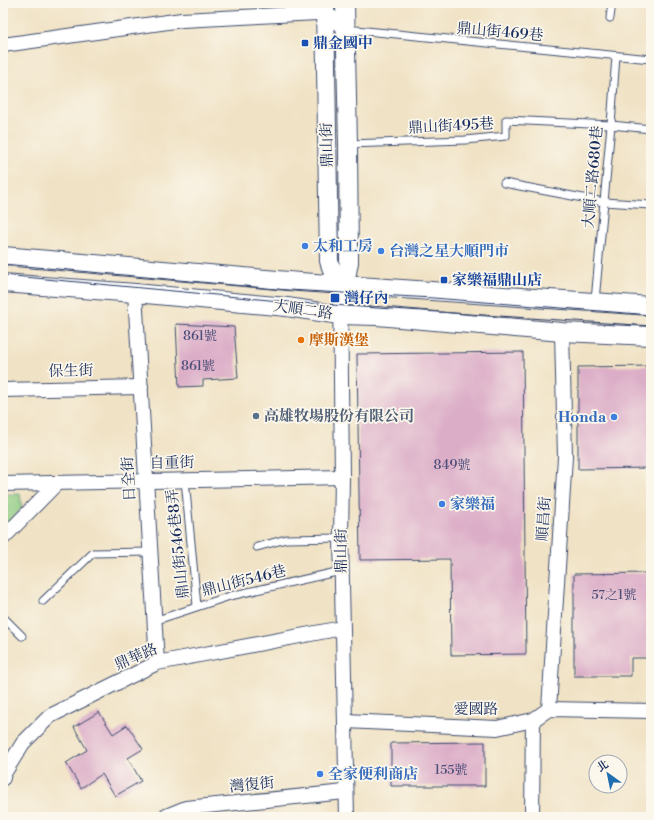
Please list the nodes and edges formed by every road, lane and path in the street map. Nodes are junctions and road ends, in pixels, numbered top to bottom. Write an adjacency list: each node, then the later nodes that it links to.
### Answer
1 (345, 3): 5 (street, 鼎山街)
2 (612, 3): 4 (lane)
3 (325, 8): 5 (street); 6 (street); 17 (street, 鼎山街)
4 (610, 18)
5 (346, 29): 7 (lane, 鼎山街469巷); 11 (street, 鼎山街)
6 (3, 46)
7 (616, 56): 8 (lane, 鼎山街469巷); 9 (lane, 大順二路680巷)
8 (651, 59)
9 (612, 125): 10 (lane); 11 (lane, 鼎山街495巷); 13 (lane, 大順二路680巷)
10 (651, 129)
11 (348, 144): 17 (street, 鼎山街)
12 (504, 183): 13 (lane)
13 (604, 202): 14 (lane); 19 (lane, 大順二路680巷)
14 (651, 206)
15 (3, 256): 17 (street, 大順二路)
16 (3, 283): 18 (street, 大順二路)
17 (340, 285): 19 (street, 大順二路); 21 (street, 鼎山街)
18 (135, 293): 21 (street, 大順二路); 24 (street, 日全街)
19 (595, 301): 20 (street, 大順二路)
20 (651, 306)
21 (340, 315): 22 (street, 大順二路); 26 (street, 鼎山街)
22 (562, 332): 23 (street, 大順二路); 43 (street, 順昌街)
23 (651, 336)
24 (141, 387): 25 (street, 保生街); 28 (street, 日全街)
25 (3, 390)
26 (342, 477): 27 (street, 自重街); 32 (street, 鼎山街)
27 (185, 480): 28 (street, 自重街); 37 (lane, 鼎山街546巷8弄)
28 (146, 481): 29 (street, 自重街); 34 (street, 日全街)
29 (57, 483): 30 (street, 自重街); 31 (street)
30 (3, 484)
31 (3, 538)
32 (340, 538): 33 (lane); 35 (street, 鼎山街)
33 (256, 547)
34 (150, 552): 36 (lane); 39 (street, 日全街)
35 (341, 571): 37 (lane, 鼎山街546巷); 40 (street, 鼎山街)
36 (43, 601)
37 (198, 606): 39 (lane, 鼎山街546巷)
38 (3, 617): 41 (lane)
39 (154, 621): 42 (street, 日全街)
40 (342, 628): 42 (street, 鼎華路); 46 (street, 鼎山街)
41 (22, 636)
42 (158, 663): 47 (street, 鼎華路)
43 (549, 709): 44 (street); 45 (street, 愛國路)
44 (651, 711)
45 (533, 720): 46 (street, 愛國路); 51 (street)
46 (345, 721): 48 (street, 鼎山街)
47 (3, 778)
48 (345, 792): 49 (street, 灣復街); 50 (street, 鼎山街)
49 (165, 817)
50 (347, 817)
51 (532, 817)

